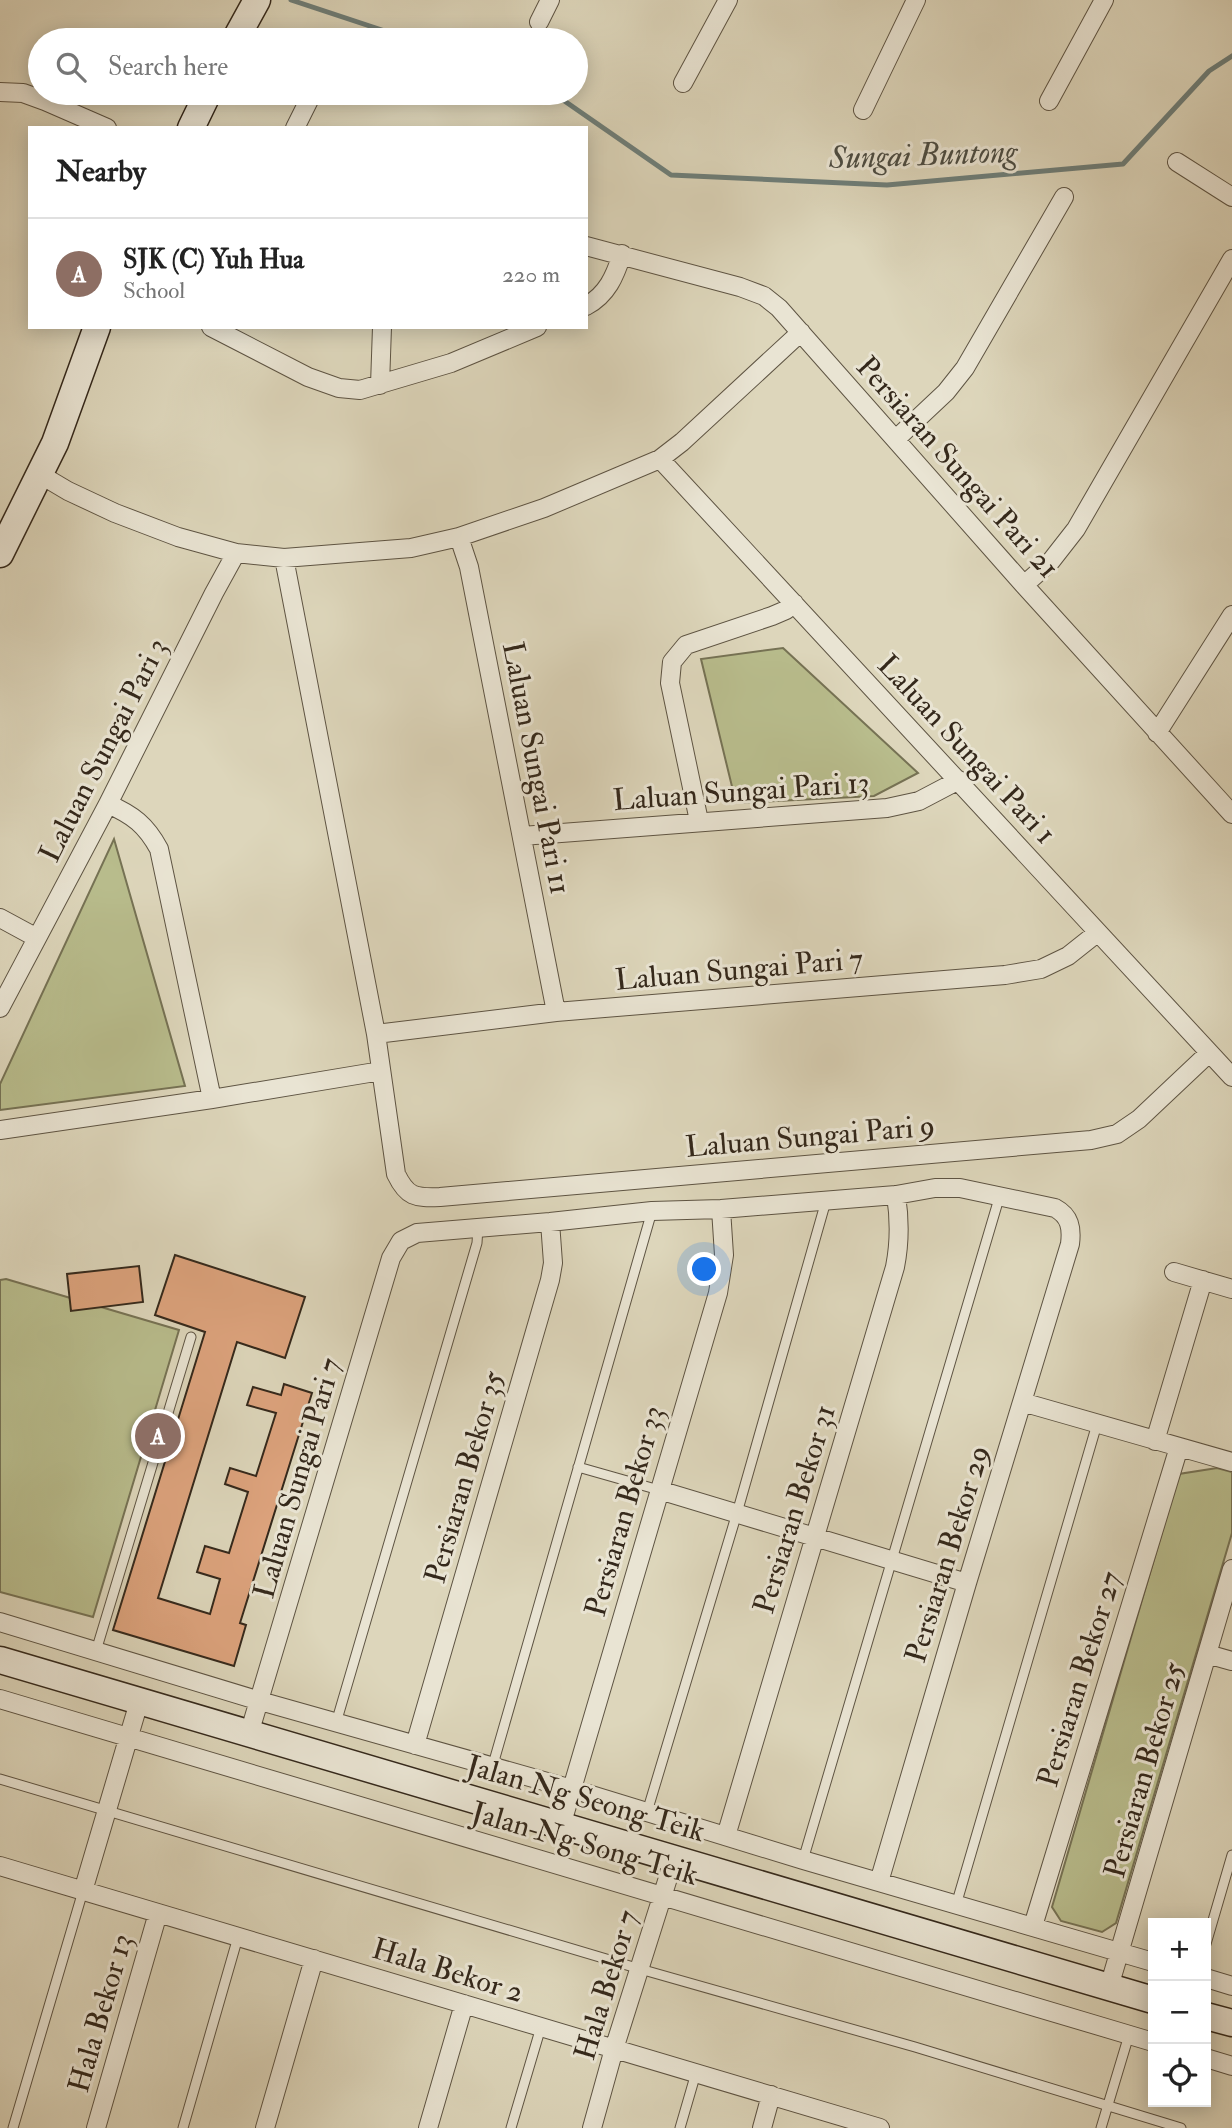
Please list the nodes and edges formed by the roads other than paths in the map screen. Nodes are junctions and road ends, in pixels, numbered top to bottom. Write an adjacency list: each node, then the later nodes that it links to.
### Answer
1 (257, 0): 7 (main road)
2 (550, 0): 6 (street)
3 (728, 0): 8 (street)
4 (916, 0): 15 (street)
5 (1104, 0): 11 (street)
6 (539, 22)
7 (242, 28)
8 (683, 83)
9 (0, 92): 10 (street)
10 (28, 95)
11 (1049, 101)
12 (54, 105): 16 (street)
13 (202, 105): 17 (main road)
14 (306, 105): 18 (street)
15 (863, 110)
16 (102, 126)
17 (192, 126)
18 (296, 126)
19 (1177, 162): 21 (street)
20 (1063, 197): 32 (street)
21 (1232, 197)
22 (588, 246): 23 (street, Persiaran Sungai Pari 21)
23 (622, 254): 25 (street); 30 (street, Persiaran Sungai Pari 21)
24 (1232, 259): 39 (street)
25 (588, 305)
26 (96, 329): 34 (main road)
27 (215, 329): 31 (street)
28 (382, 329): 31 (street)
29 (532, 329): 31 (street)
30 (801, 332): 32 (street, Persiaran Sungai Pari 21); 33 (street)
31 (380, 385)
32 (896, 439): 39 (street, Persiaran Sungai Pari 21)
33 (660, 459): 35 (street); 40 (street, Laluan Sungai Pari 1)
34 (41, 475): 36 (main road); 37 (street)
35 (459, 537): 38 (street); 47 (street, Laluan Sungai Pari 11)
36 (0, 554)
37 (236, 554): 38 (street); 44 (street, Laluan Sungai Pari 3)
38 (284, 558): 53 (street)
39 (1024, 585): 42 (street, Persiaran Sungai Pari 21)
40 (794, 603): 43 (street, Laluan Sungai Pari 1); 46 (street)
41 (1232, 615): 42 (street)
42 (1157, 733): 45 (street, Persiaran Sungai Pari 21)
43 (958, 780): 46 (street, Laluan Sungai Pari 13); 49 (street, Laluan Sungai Pari 1)
44 (108, 804): 50 (street, Laluan Sungai Pari 3); 57 (street)
45 (1232, 814)
46 (699, 821): 47 (street, Laluan Sungai Pari 13)
47 (522, 836): 52 (street, Laluan Sungai Pari 11)
48 (0, 918): 50 (street)
49 (1097, 933): 52 (street, Laluan Sungai Pari 7); 54 (street, Laluan Sungai Pari 1)
50 (37, 938): 51 (street, Laluan Sungai Pari 3)
51 (0, 1008)
52 (556, 1012): 53 (street, Laluan Sungai Pari 7)
53 (376, 1034): 55 (street)
54 (1209, 1053): 55 (street, Laluan Sungai Pari 9); 56 (street, Laluan Sungai Pari 1)
55 (381, 1071): 57 (street)
56 (1232, 1077)
57 (212, 1099): 58 (street)
58 (0, 1130)
59 (896, 1195): 60 (street); 61 (street); 78 (street, Persiaran Bekor 31)
60 (1000, 1195): 70 (street, Persiaran Bekor 29); 79 (lane)
61 (826, 1199): 62 (street); 77 (lane)
62 (721, 1209): 63 (street); 76 (street, Persiaran Bekor 33)
63 (652, 1211): 64 (street); 75 (lane)
64 (550, 1222): 65 (street); 93 (street, Persiaran Bekor 35)
65 (478, 1227): 88 (street, Laluan Sungai Pari 7); 90 (lane)
66 (1174, 1272): 67 (street)
67 (1203, 1280): 68 (street); 72 (street)
68 (1232, 1289)
69 (191, 1336): 83 (lane)
70 (1022, 1402): 71 (street); 81 (street, Persiaran Bekor 29)
71 (1097, 1424): 72 (street); 108 (lane)
72 (1155, 1441): 73 (street)
73 (1178, 1447): 74 (street); 110 (street, Persiaran Bekor 27)
74 (1232, 1462)
75 (578, 1467): 76 (lane); 94 (lane)
76 (659, 1490): 77 (street); 96 (street, Persiaran Bekor 33)
77 (737, 1513): 78 (street); 98 (lane)
78 (814, 1537): 79 (street); 100 (street, Persiaran Bekor 31)
79 (892, 1560): 81 (street); 103 (lane)
80 (1232, 1569): 84 (street, Persiaran Bekor 25)
81 (967, 1583): 105 (street, Persiaran Bekor 29)
82 (0, 1622): 83 (street, Jalan Ng Seong Teik)
83 (96, 1651): 88 (street, Jalan Ng Seong Teik)
84 (1207, 1654): 86 (street); 113 (street, Persiaran Bekor 25)
85 (0, 1660): 89 (main road, Jalan Ng Seong Teik)
86 (1232, 1661)
87 (0, 1699): 92 (street, Jalan Ng Song Teik)
88 (260, 1701): 90 (street, Jalan Ng Seong Teik); 91 (street, Laluan Sungai Pari 7)
89 (139, 1702): 91 (main road, Jalan Ng Seong Teik); 92 (street)
90 (336, 1723): 93 (street, Jalan Ng Seong Teik)
91 (249, 1734): 99 (main road, Jalan Ng Seong Teik)
92 (128, 1738): 97 (street); 107 (street, Jalan Ng Song Teik)
93 (415, 1745): 94 (street, Jalan Ng Seong Teik)
94 (492, 1768): 96 (street, Jalan Ng Seong Teik)
95 (0, 1779): 97 (lane)
96 (572, 1789): 98 (street, Jalan Ng Seong Teik); 99 (street, Persiaran Bekor 33)
97 (107, 1811): 106 (street); 116 (lane)
98 (647, 1812): 100 (street, Jalan Ng Seong Teik)
99 (561, 1826): 102 (main road, Jalan Ng Seong Teik)
100 (726, 1836): 103 (street, Jalan Ng Seong Teik)
101 (1232, 1855): 111 (lane)
102 (674, 1859): 107 (street, Hala Bekor 7); 119 (main road, Jalan Ng Seong Teik)
103 (803, 1860): 105 (street, Jalan Ng Seong Teik)
104 (0, 1868): 106 (street, Hala Bekor 2)
105 (879, 1882): 108 (street, Jalan Ng Seong Teik)
106 (83, 1891): 109 (street, Hala Bekor 2); 134 (lane)
107 (663, 1896): 116 (street, Hala Bekor 7); 125 (street, Jalan Ng Song Teik)
108 (956, 1905): 110 (street, Jalan Ng Seong Teik)
109 (158, 1913): 112 (street, Hala Bekor 2); 135 (street, Hala Bekor 13)
110 (1033, 1926): 113 (street, Jalan Ng Seong Teik)
111 (1211, 1927)
112 (238, 1937): 114 (street, Hala Bekor 2); 136 (lane)
113 (1119, 1952): 115 (street, Jalan Ng Seong Teik); 119 (street, Persiaran Bekor 25)
114 (314, 1959): 121 (street, Hala Bekor 2); 137 (street)
115 (1148, 1961)
116 (640, 1969): 127 (street, Hala Bekor 7); 132 (lane)
117 (1211, 1980): 118 (street)
118 (1232, 1986)
119 (1109, 1987): 120 (main road, Jalan Ng Seong Teik)
120 (1148, 1999)
121 (464, 2004): 124 (street, Hala Bekor 2); 138 (street)
122 (1211, 2017): 123 (main road)
123 (1232, 2023)
124 (541, 2027): 127 (street, Hala Bekor 2); 139 (lane)
125 (1129, 2035): 126 (street, Jalan Ng Song Teik); 132 (lane)
126 (1148, 2041)
127 (614, 2049): 130 (street, Hala Bekor 2); 140 (street, Hala Bekor 7)
128 (1211, 2060): 129 (street)
129 (1232, 2066)
130 (696, 2073): 131 (street, Hala Bekor 2); 141 (lane)
131 (771, 2095): 133 (street, Hala Bekor 2); 142 (street)
132 (1107, 2106): 144 (lane); 145 (lane)
133 (849, 2124): 143 (street, Hala Bekor 2)
134 (13, 2128)
135 (96, 2128)
136 (183, 2128)
137 (265, 2128)
138 (428, 2128)
139 (511, 2128)
140 (592, 2128)
141 (680, 2128)
142 (762, 2128)
143 (880, 2128)
144 (1101, 2128)
145 (1181, 2128)

